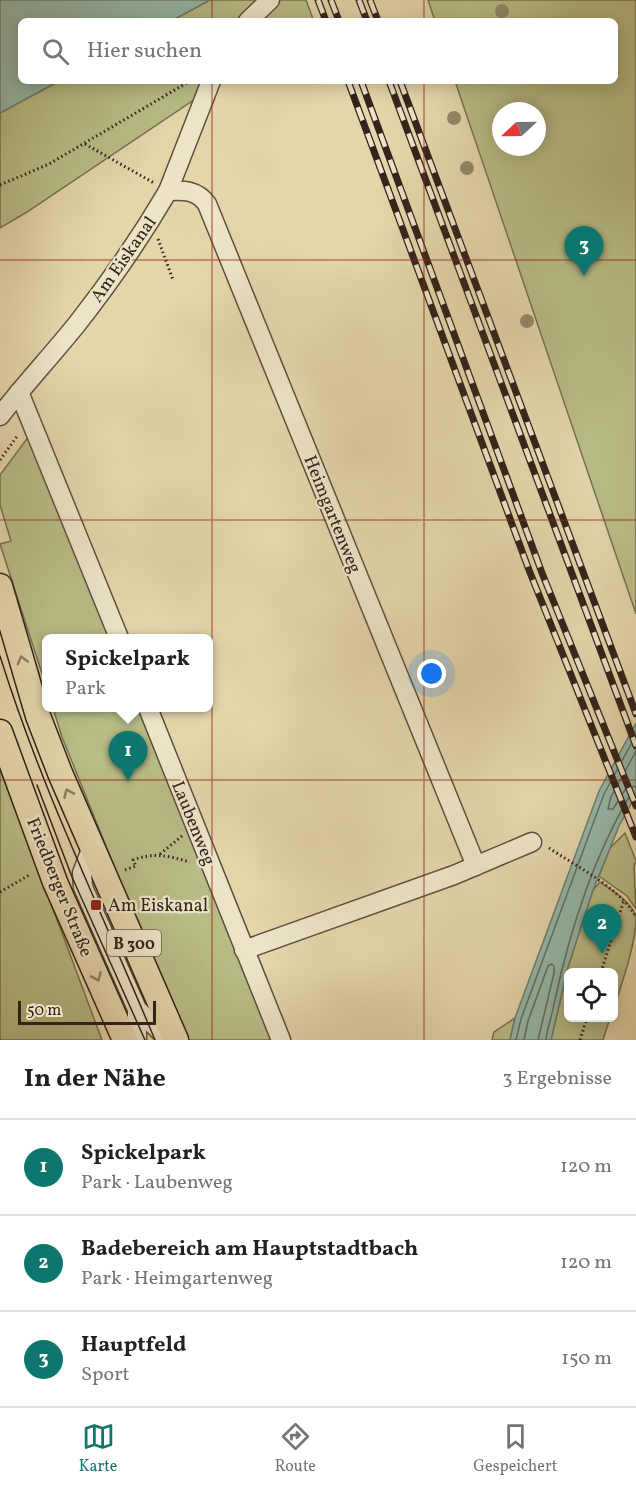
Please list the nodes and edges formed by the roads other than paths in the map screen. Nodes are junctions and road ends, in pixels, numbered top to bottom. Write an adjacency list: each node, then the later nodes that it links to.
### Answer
1 (270, 0): 2 (street)
2 (251, 18)
3 (210, 84): 4 (street, Am Eiskanal)
4 (168, 191): 5 (street, Am Eiskanal); 13 (street, Heimgartenweg)
5 (19, 392): 6 (street, Am Eiskanal); 8 (street)
6 (0, 416)
7 (0, 586): 12 (main road, B 300, one-way to 7)
8 (117, 634)
9 (149, 712): 16 (street, Laubenweg)
10 (0, 732): 14 (main road, Friedberger Straße / B 300)
11 (532, 842): 13 (street)
12 (92, 847): 15 (street); 21 (main road, B 300)
13 (476, 866): 16 (street)
14 (40, 870): 15 (street); 18 (main road, Friedberger Straße / B 300, one-way to 18)
15 (83, 887): 17 (street)
16 (244, 950): 22 (street, Laubenweg)
17 (137, 1009): 19 (street); 20 (street)
18 (125, 1040)
19 (137, 1040)
20 (169, 1040)
21 (176, 1040)
22 (280, 1040)

